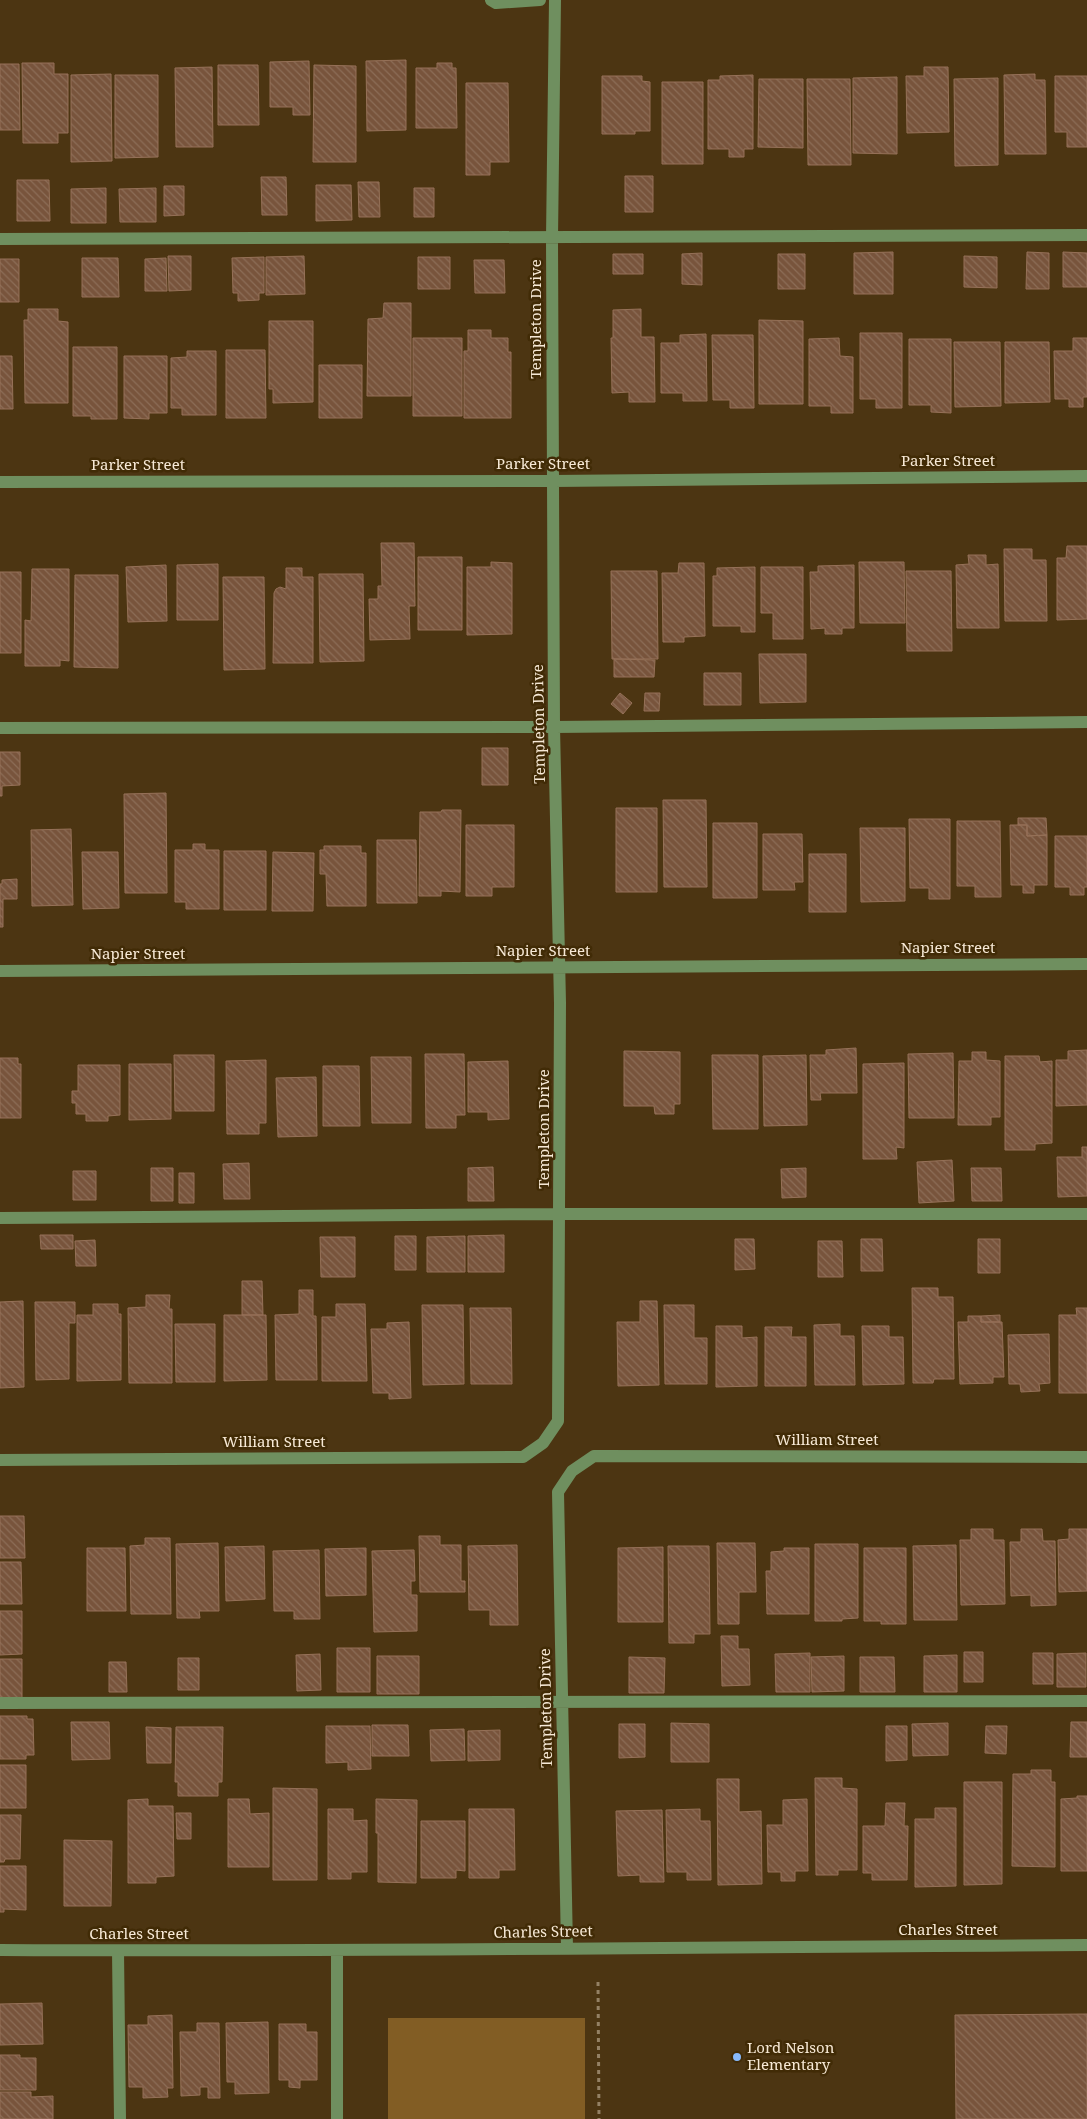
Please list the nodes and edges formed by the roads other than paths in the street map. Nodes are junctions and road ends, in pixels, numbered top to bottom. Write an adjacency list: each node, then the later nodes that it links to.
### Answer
1 (491, 0): 2 (street)
2 (540, 0)
3 (555, 0): 5 (street, Templeton Drive)
4 (1087, 235): 5 (street)
5 (552, 238): 6 (street); 8 (street, Templeton Drive)
6 (0, 239)
7 (1087, 476): 8 (street, Parker Street)
8 (553, 481): 9 (street, Parker Street); 11 (street, Templeton Drive)
9 (0, 482)
10 (1087, 722): 11 (street)
11 (554, 727): 12 (street); 14 (street, Templeton Drive)
12 (0, 728)
13 (1087, 964): 14 (street, Napier Street)
14 (559, 967): 15 (street, Napier Street); 16 (street, Templeton Drive)
15 (0, 971)
16 (560, 1214): 17 (street); 18 (street); 19 (street, Templeton Drive)
17 (1087, 1214)
18 (0, 1218)
19 (543, 1443): 21 (street, William Street)
20 (1087, 1457): 22 (street, William Street)
21 (0, 1460)
22 (572, 1471): 24 (street, Templeton Drive)
23 (1087, 1701): 24 (street)
24 (562, 1702): 25 (street); 27 (street, Templeton Drive)
25 (0, 1703)
26 (1087, 1945): 27 (street, Charles Street)
27 (566, 1948): 30 (street, Charles Street)
28 (0, 1950): 29 (street, Charles Street)
29 (118, 1951): 30 (street, Charles Street); 31 (street)
30 (337, 1951): 32 (street)
31 (120, 2119)
32 (337, 2119)

